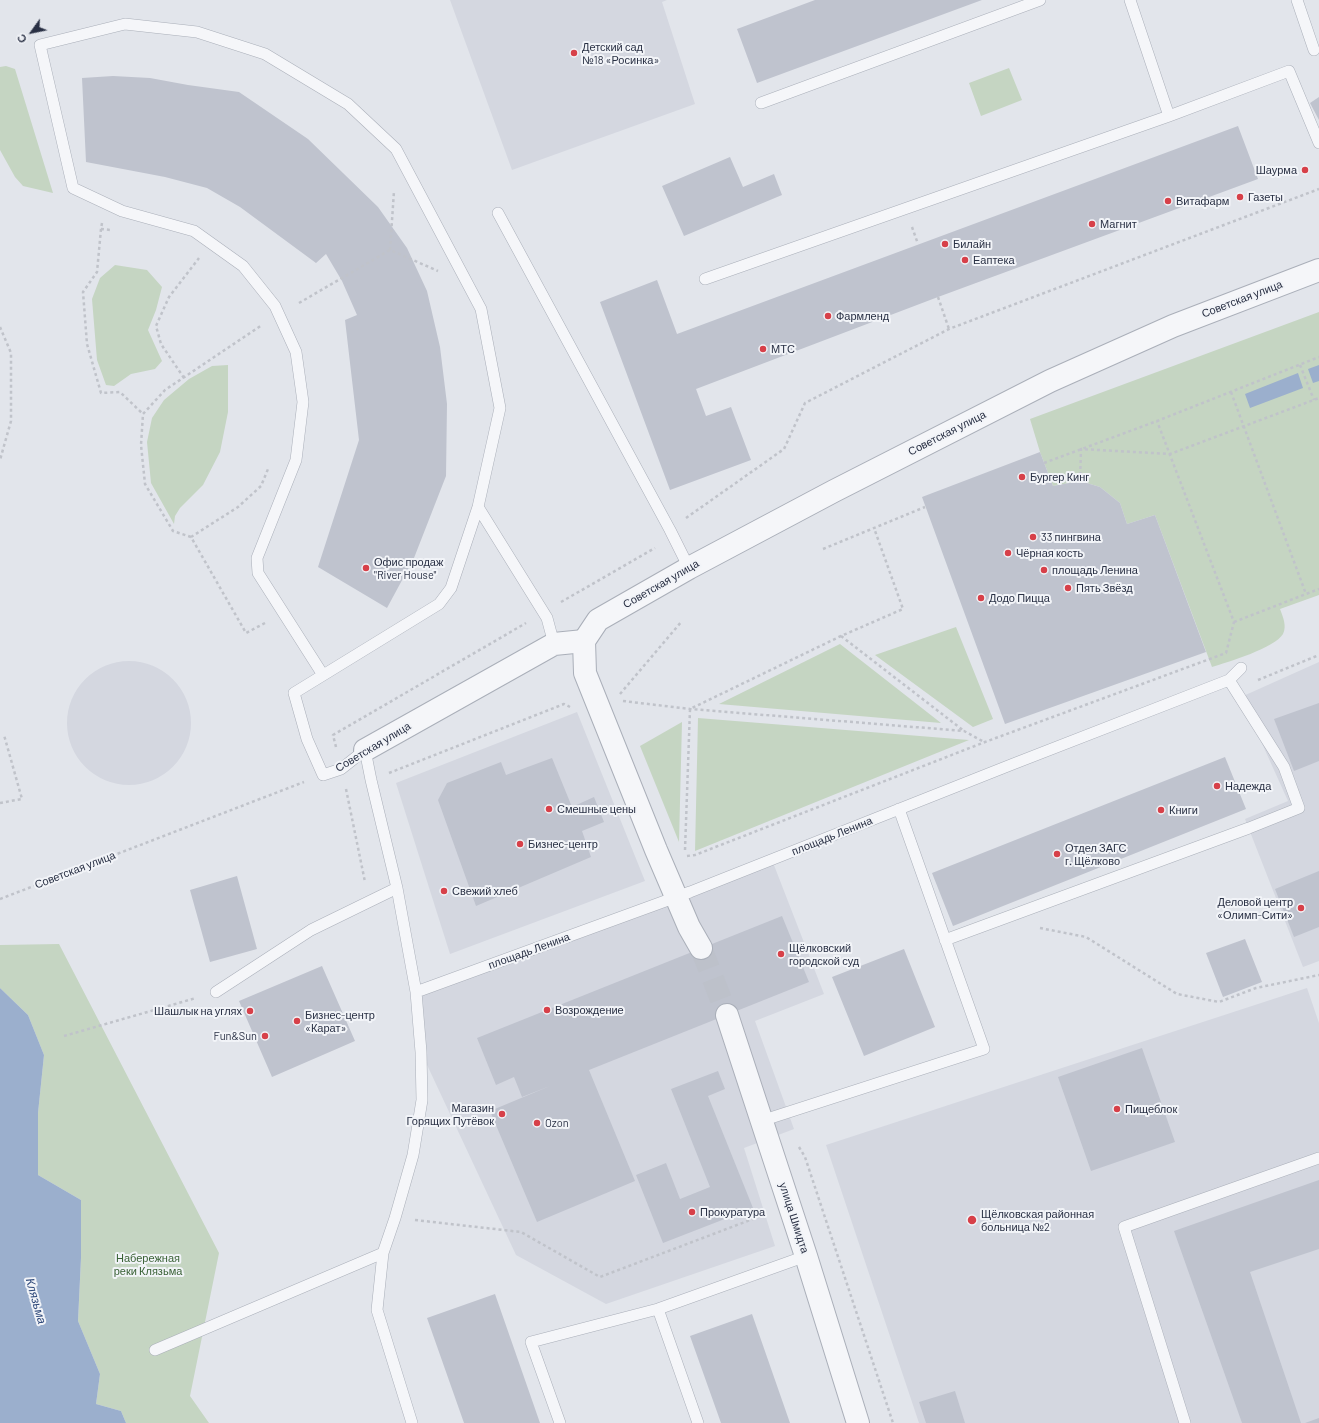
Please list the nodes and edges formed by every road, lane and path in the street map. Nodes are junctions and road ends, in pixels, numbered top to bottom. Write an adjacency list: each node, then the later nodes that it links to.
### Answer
1 (1040, 0): 5 (lane)
2 (1130, 0): 6 (lane)
3 (1297, 0): 4 (lane)
4 (1314, 50)
5 (762, 103)
6 (1169, 116): 7 (lane); 20 (lane)
7 (1319, 143)
8 (1319, 189): 28 (path)
9 (398, 192): 14 (path)
10 (103, 202): 12 (path); 46 (lane); 54 (lane)
11 (498, 213): 51 (lane)
12 (101, 229): 13 (path); 37 (path)
13 (116, 231)
14 (390, 250): 19 (path); 23 (path)
15 (192, 254): 16 (path)
16 (199, 258): 17 (path); 32 (path)
17 (204, 262)
18 (1319, 270): 51 (street, Советская улица)
19 (445, 274)
20 (705, 279)
21 (938, 297): 28 (path)
22 (295, 298): 23 (path)
23 (299, 303): 24 (path)
24 (301, 310)
25 (258, 318): 26 (path)
26 (262, 325): 29 (path); 32 (path)
27 (0, 327): 42 (path)
28 (949, 329): 36 (path)
29 (265, 331)
30 (1319, 357): 31 (path)
31 (1300, 365): 33 (path); 35 (path)
32 (184, 378): 37 (path)
33 (1231, 392): 38 (path); 39 (path)
34 (1319, 398): 35 (path)
35 (1314, 400): 39 (path)
36 (805, 403)
37 (143, 414): 49 (path)
38 (1157, 421): 40 (path); 41 (path)
39 (1244, 426): 41 (path); 53 (path)
40 (1081, 449): 41 (path); 43 (path); 45 (path)
41 (1170, 454): 56 (path)
42 (0, 460)
43 (1044, 463)
44 (270, 466): 49 (path)
45 (1080, 481)
46 (478, 507): 59 (lane); 62 (lane)
47 (925, 507): 48 (path)
48 (874, 528): 50 (path); 57 (path)
49 (191, 537): 54 (path)
50 (823, 549)
51 (689, 568): 58 (street, Советская улица)
52 (1319, 589): 53 (path)
53 (1306, 594): 56 (path)
54 (283, 612): 62 (lane)
55 (682, 621): 65 (path)
56 (1234, 622): 71 (path)
57 (841, 636): 68 (path); 69 (path)
58 (584, 641): 59 (street, Советская улица); 80 (street)
59 (554, 644): 72 (street, Советская улица)
60 (1319, 655): 64 (path)
61 (1241, 668): 63 (lane, площадь Ленина)
62 (323, 675): 73 (lane)
63 (1229, 680): 77 (lane, площадь Ленина); 83 (lane)
64 (1257, 681)
65 (615, 700)
66 (623, 701): 68 (path)
67 (574, 709): 74 (path)
68 (690, 709): 69 (path); 78 (path)
69 (964, 731): 71 (path)
70 (4, 735): 76 (path)
71 (985, 742): 78 (path)
72 (365, 750): 73 (lane, Советская улица); 74 (lane)
73 (323, 775): 81 (path, Советская улица)
74 (371, 780): 75 (path); 79 (lane)
75 (347, 790)
76 (0, 803)
77 (899, 809): 80 (lane, площадь Ленина); 83 (lane)
78 (685, 856): 80 (path)
79 (397, 888): 86 (lane); 87 (lane)
80 (685, 894): 84 (street); 87 (lane, площадь Ленина)
81 (0, 898)
82 (1039, 928): 85 (path)
83 (945, 940): 90 (lane)
84 (701, 948)
85 (1319, 975)
86 (216, 992): 89 (path)
87 (416, 992): 93 (lane)
88 (727, 1014): 90 (street, улица Шмидта)
89 (64, 1036)
90 (762, 1121): 95 (street, улица Шмидта)
91 (1319, 1158): 102 (lane)
92 (773, 1211): 93 (path)
93 (395, 1218): 94 (lane)
94 (383, 1253): 97 (lane); 98 (lane)
95 (806, 1256): 96 (lane); 101 (street, улица Шмидта)
96 (658, 1309): 99 (lane); 100 (lane)
97 (155, 1350)
98 (412, 1423)
99 (560, 1423)
100 (698, 1423)
101 (858, 1423)
102 (1185, 1423)

